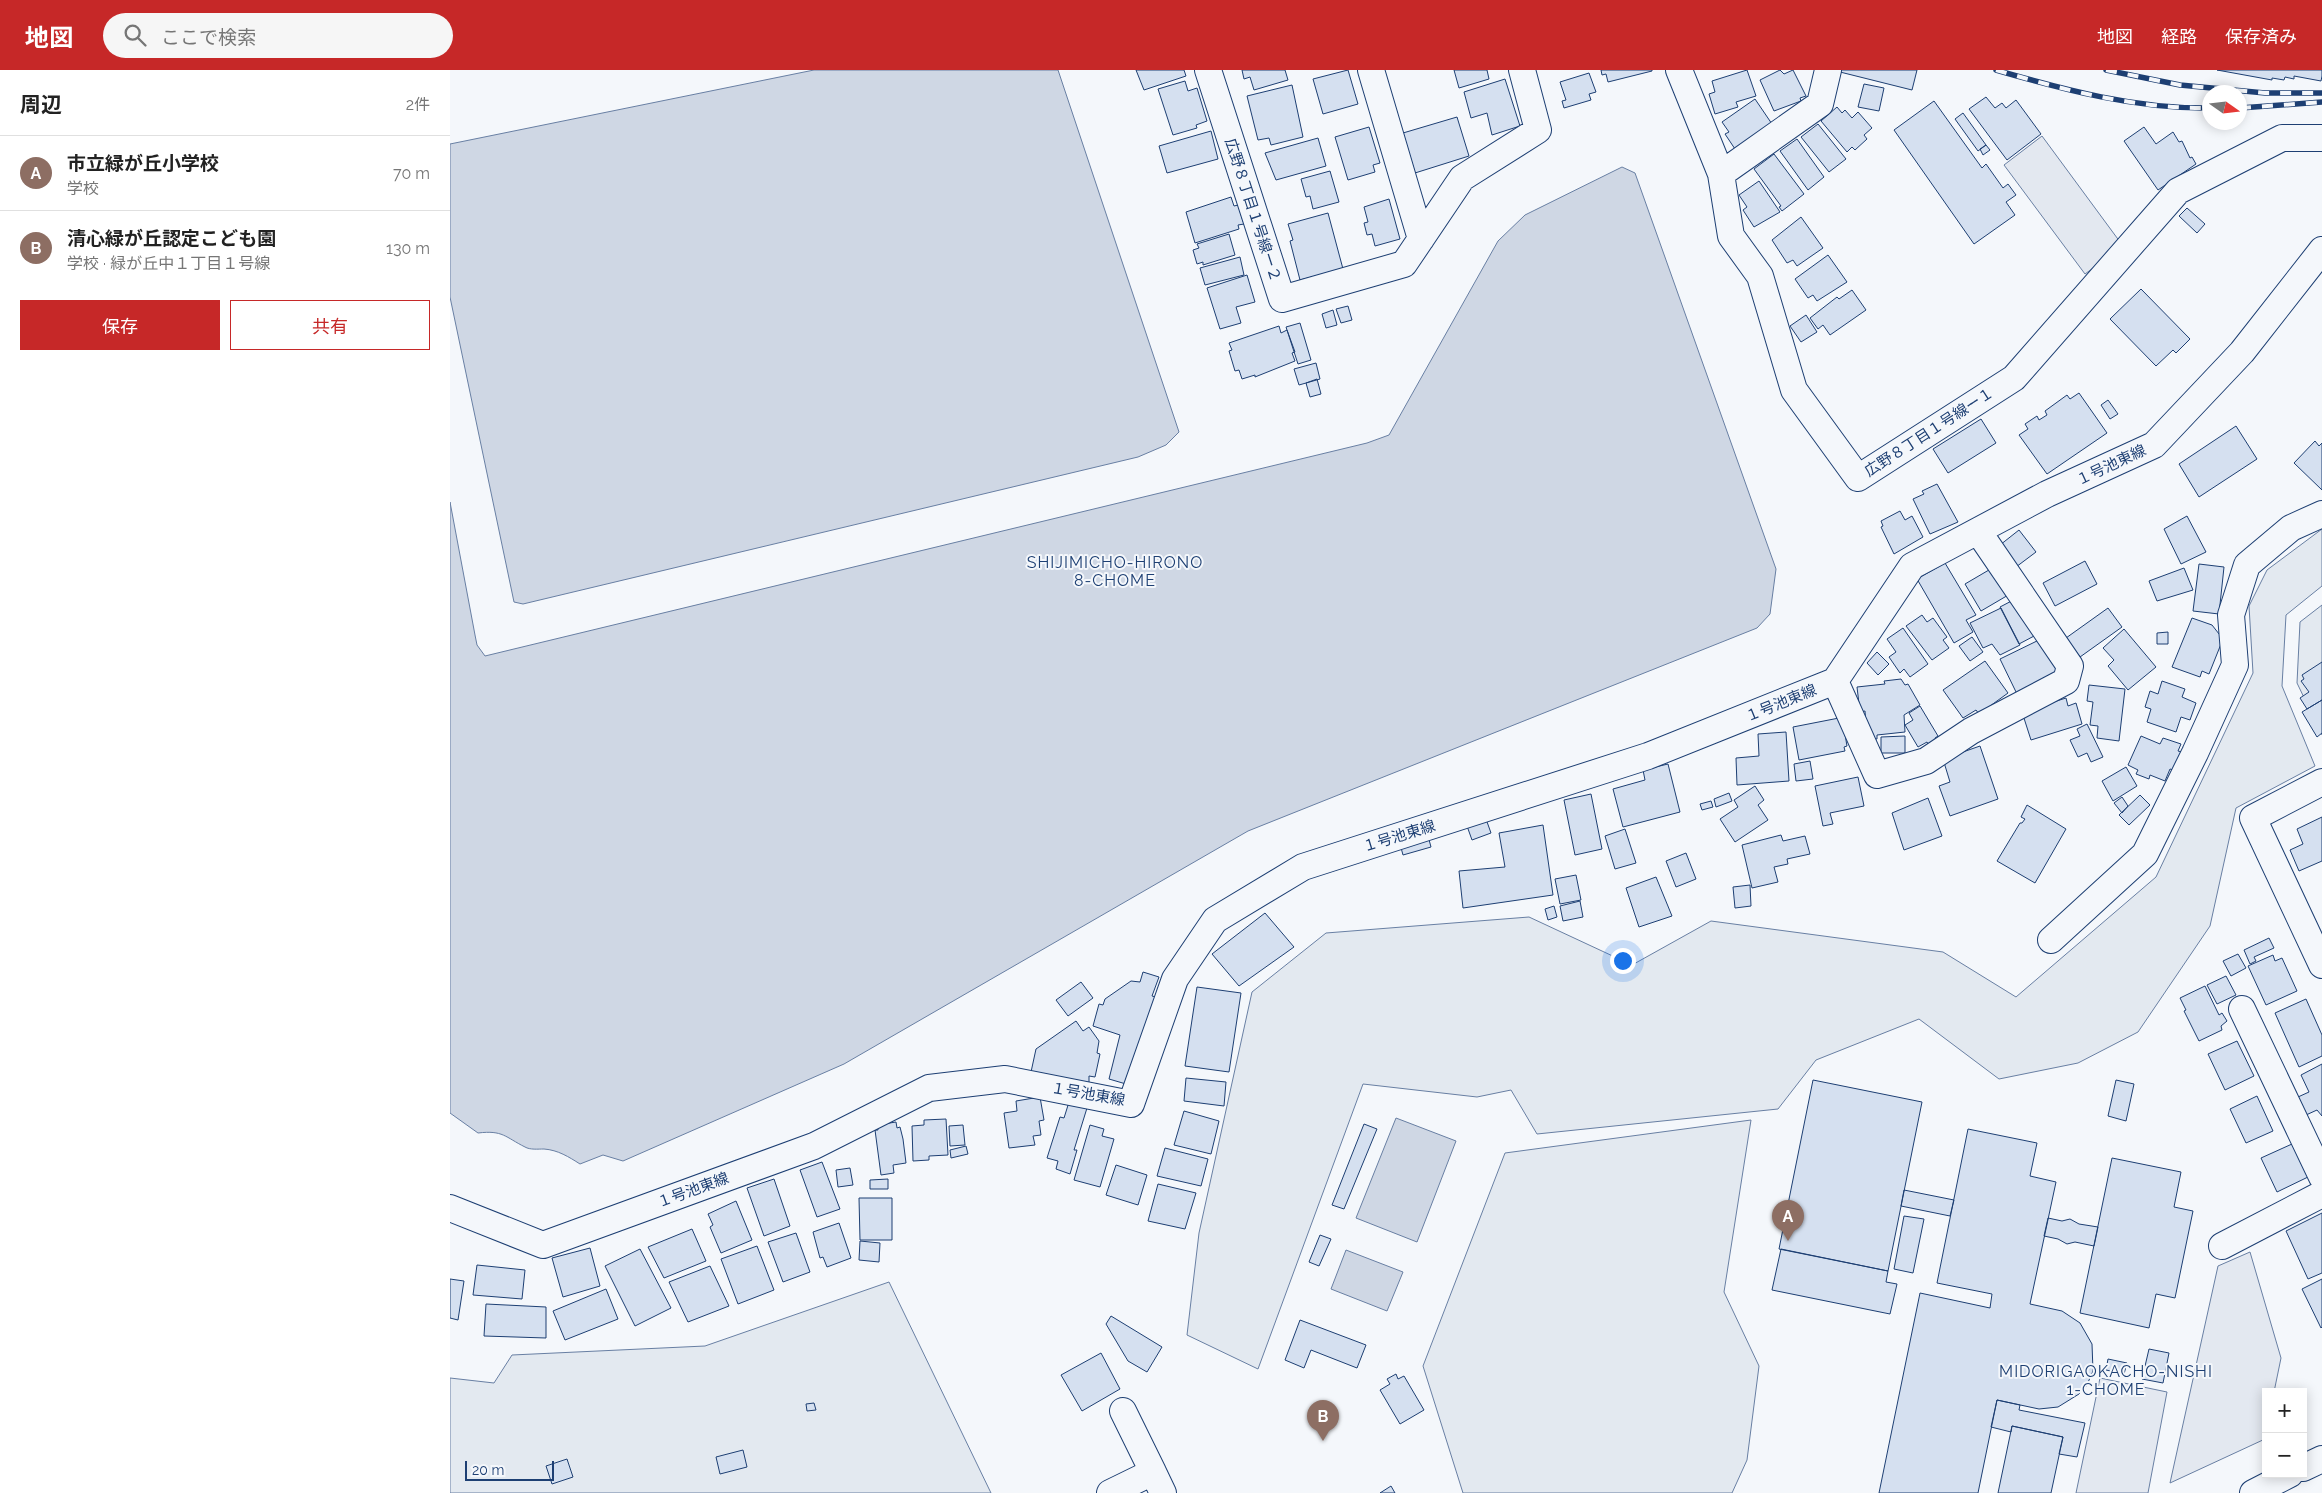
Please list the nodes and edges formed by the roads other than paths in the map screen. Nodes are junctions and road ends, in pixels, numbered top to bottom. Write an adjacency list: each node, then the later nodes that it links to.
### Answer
1 (1208, 70): 8 (street, 広野８丁目１号線ー２)
2 (1372, 70): 8 (street)
3 (1522, 70): 8 (street, 広野８丁目１号線ー２)
4 (1679, 70): 7 (street, 広野８丁目１号線ー１)
5 (1828, 70): 7 (street)
6 (2322, 138): 7 (street, 広野８丁目１号線ー１)
7 (1721, 174)
8 (1421, 239)
9 (2322, 250): 11 (street, １号池東線)
10 (2322, 514): 14 (street)
11 (1978, 531): 12 (street, １号池東線); 12 (street)
12 (1835, 681): 19 (street, １号池東線)
13 (2322, 782): 15 (street)
14 (2052, 940)
15 (2322, 965)
16 (2242, 1009): 17 (street)
17 (2322, 1177)
18 (2322, 1194): 20 (street)
19 (450, 1208)
20 (2222, 1246)
21 (1123, 1411): 25 (street)
22 (2322, 1458): 23 (street)
23 (2307, 1466)
24 (2282, 1478): 27 (street)
25 (1158, 1482): 26 (street)
26 (1110, 1493)
27 (2253, 1493)

